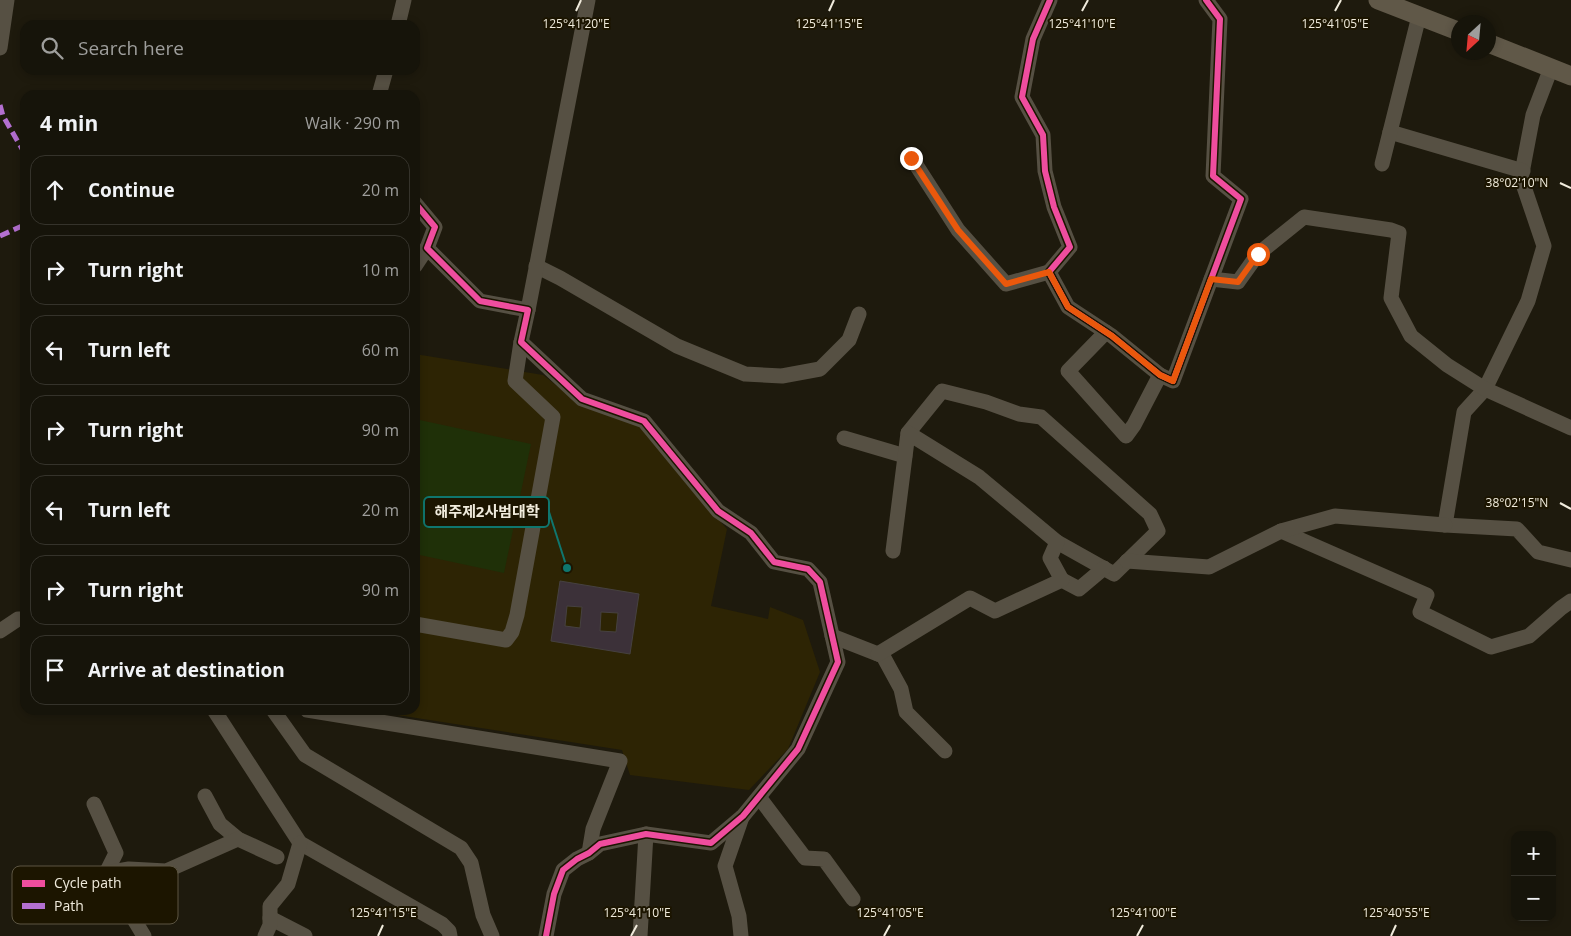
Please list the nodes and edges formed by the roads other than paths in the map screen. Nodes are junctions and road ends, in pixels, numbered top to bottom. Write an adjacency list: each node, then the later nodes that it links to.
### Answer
1 (7, 0): 11 (street)
2 (404, 0): 8 (street)
3 (588, 0): 23 (street)
4 (1050, 0): 24 (street)
5 (1206, 0): 25 (street)
6 (1378, 0): 7 (main road)
7 (1419, 16): 9 (main road); 16 (street)
8 (399, 20)
9 (1451, 28)
10 (1496, 46): 12 (main road)
11 (0, 48)
12 (1551, 68): 14 (main road); 19 (street)
13 (385, 75): 15 (street)
14 (1571, 76)
15 (380, 90)
16 (1390, 132): 18 (street); 19 (street)
17 (911, 158): 24 (street)
18 (1382, 164)
19 (1523, 171): 31 (street)
20 (420, 209): 21 (street)
21 (427, 248): 22 (street); 26 (street)
22 (420, 258)
23 (536, 266): 26 (street); 27 (street)
24 (1049, 272): 28 (street)
25 (1211, 279): 30 (street); 31 (street)
26 (528, 310): 29 (street)
27 (859, 314)
28 (1106, 332): 30 (street); 30 (street)
29 (521, 342): 46 (street); 48 (street)
30 (1160, 375)
31 (1485, 389): 32 (street); 36 (street)
32 (1571, 428)
33 (908, 433): 35 (street); 38 (street); 41 (street)
34 (844, 438): 35 (street)
35 (905, 456): 39 (street)
36 (1445, 525): 37 (street); 40 (street)
37 (1281, 531): 41 (street); 44 (street)
38 (1057, 542): 42 (street); 43 (street)
39 (894, 551)
40 (1571, 560)
41 (1127, 561): 42 (street)
42 (1104, 568): 43 (street)
43 (1062, 580): 49 (street)
44 (1571, 602)
45 (20, 619): 47 (street)
46 (420, 625)
47 (0, 631)
48 (832, 636): 49 (street); 55 (street)
49 (878, 654): 53 (street)
50 (217, 715): 60 (street)
51 (277, 715): 72 (street)
52 (339, 715): 61 (street)
53 (945, 751)
54 (205, 796): 59 (street)
55 (759, 796): 57 (street); 65 (street)
56 (94, 804): 63 (street)
57 (743, 816): 58 (street); 75 (street)
58 (646, 834): 61 (street); 74 (street)
59 (238, 839): 62 (street); 64 (street)
60 (300, 843): 66 (street); 71 (street)
61 (589, 853): 73 (street)
62 (277, 857)
63 (110, 866)
64 (177, 866)
65 (854, 899)
66 (270, 918): 69 (street); 70 (street)
67 (137, 924): 68 (street)
68 (144, 936)
69 (265, 936)
70 (305, 936)
71 (450, 936)
72 (492, 936)
73 (546, 936)
74 (640, 936)
75 (741, 936)

